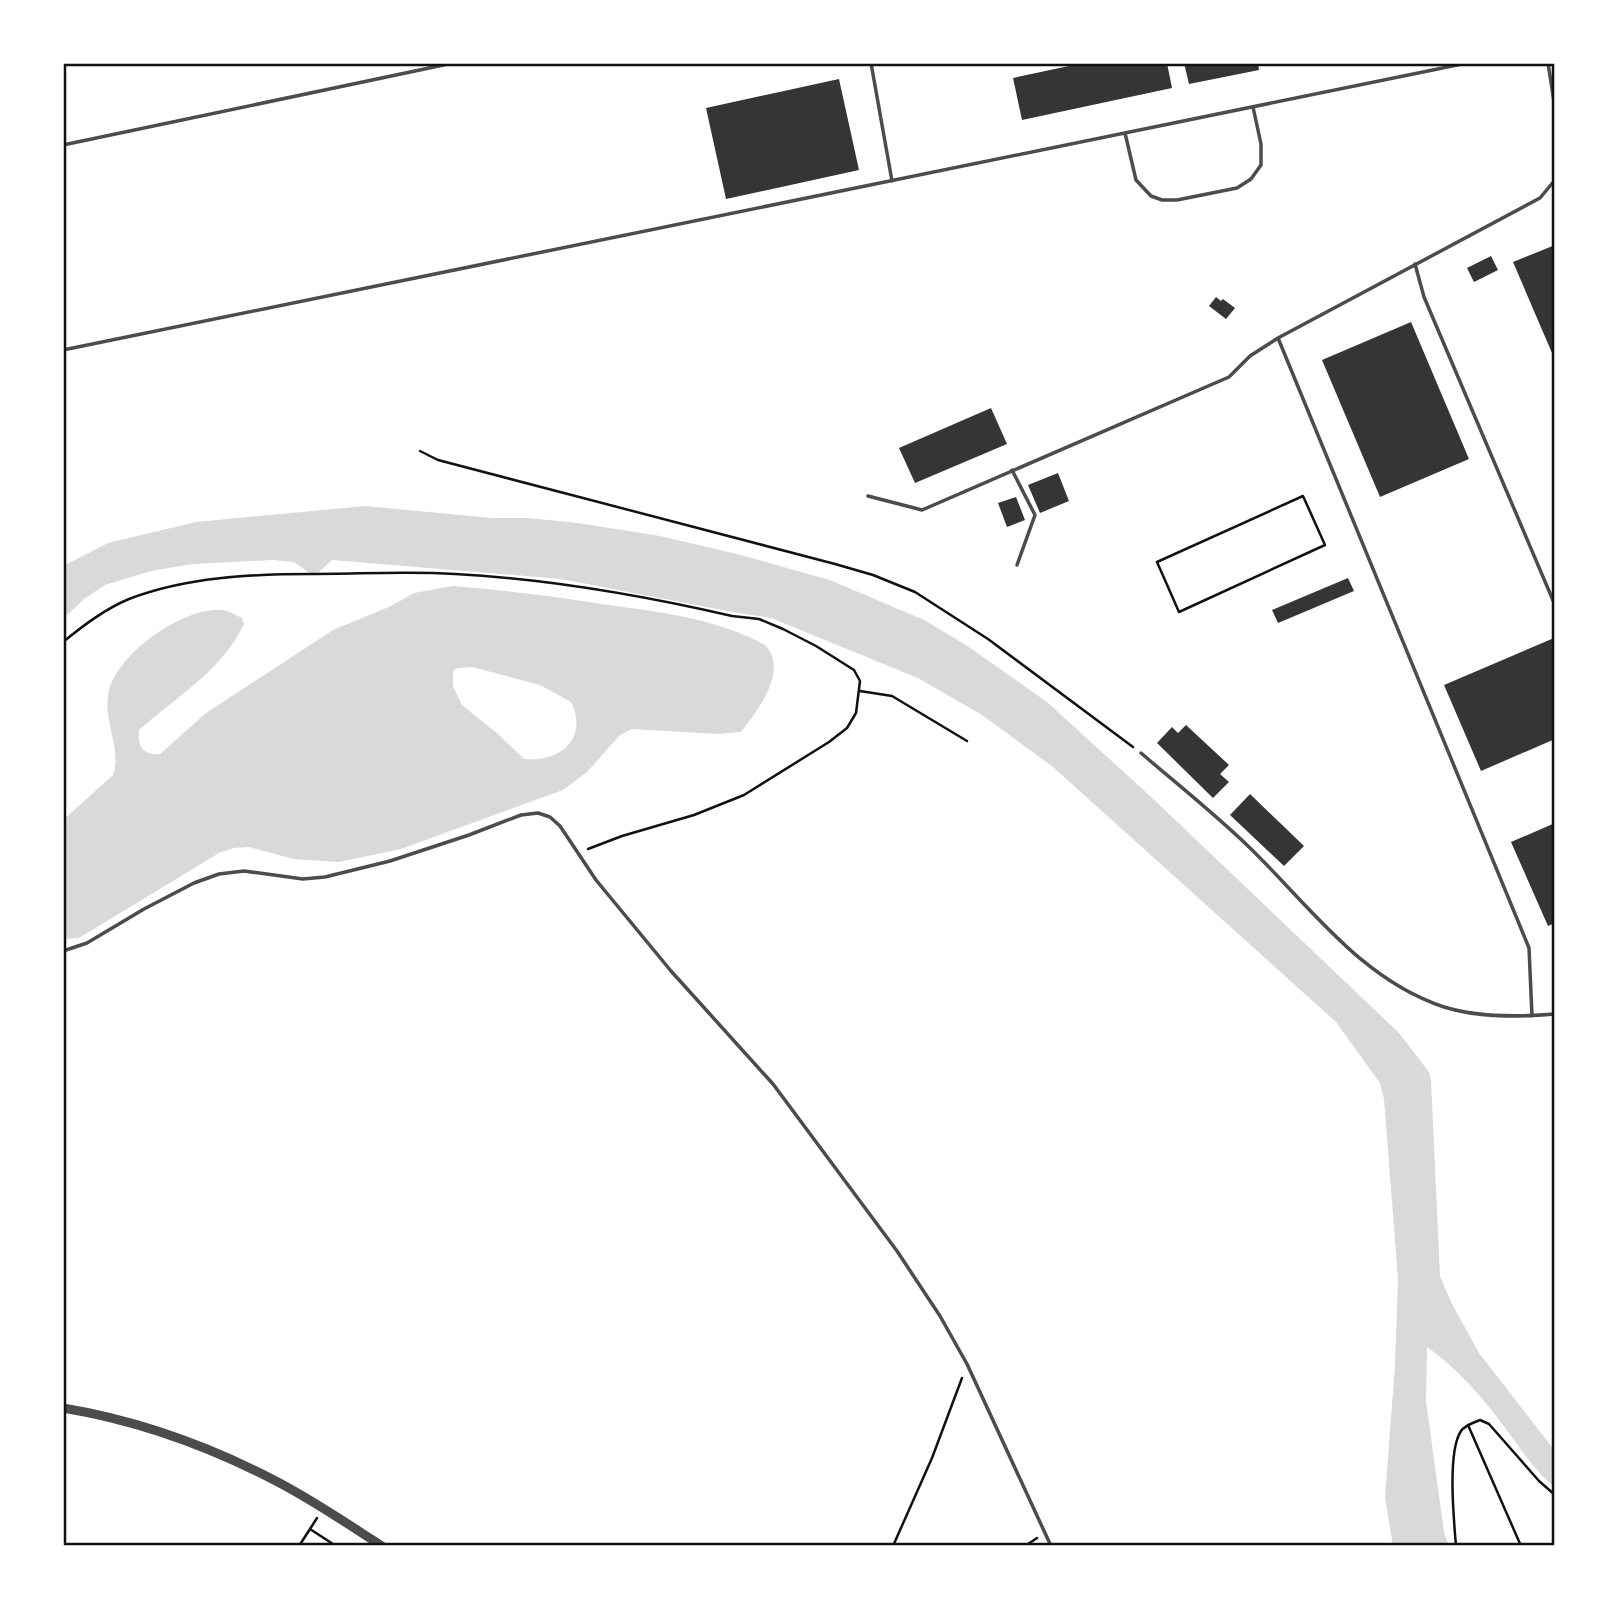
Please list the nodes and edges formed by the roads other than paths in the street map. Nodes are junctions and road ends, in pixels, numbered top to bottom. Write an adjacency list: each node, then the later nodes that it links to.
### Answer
1 (453, 63): 8 (lane)
2 (871, 63): 10 (lane)
3 (1467, 63): 5 (lane)
4 (1548, 63): 6 (lane)
5 (1253, 107): 7 (lane); 7 (lane)
6 (1555, 108)
7 (1125, 133): 10 (lane)
8 (63, 145)
9 (1555, 180): 11 (lane)
10 (892, 181): 13 (lane)
11 (1415, 264): 12 (lane); 17 (lane)
12 (1278, 338): 14 (lane); 21 (lane)
13 (63, 350)
14 (1012, 470): 15 (lane); 16 (lane)
15 (867, 496)
16 (1017, 565)
17 (1555, 605)
18 (1141, 753): 21 (lane)
19 (63, 951): 24 (lane)
20 (1555, 1014): 21 (lane)
21 (1532, 1016)
22 (63, 1408): 23 (street)
23 (382, 1546)
24 (1051, 1546)

